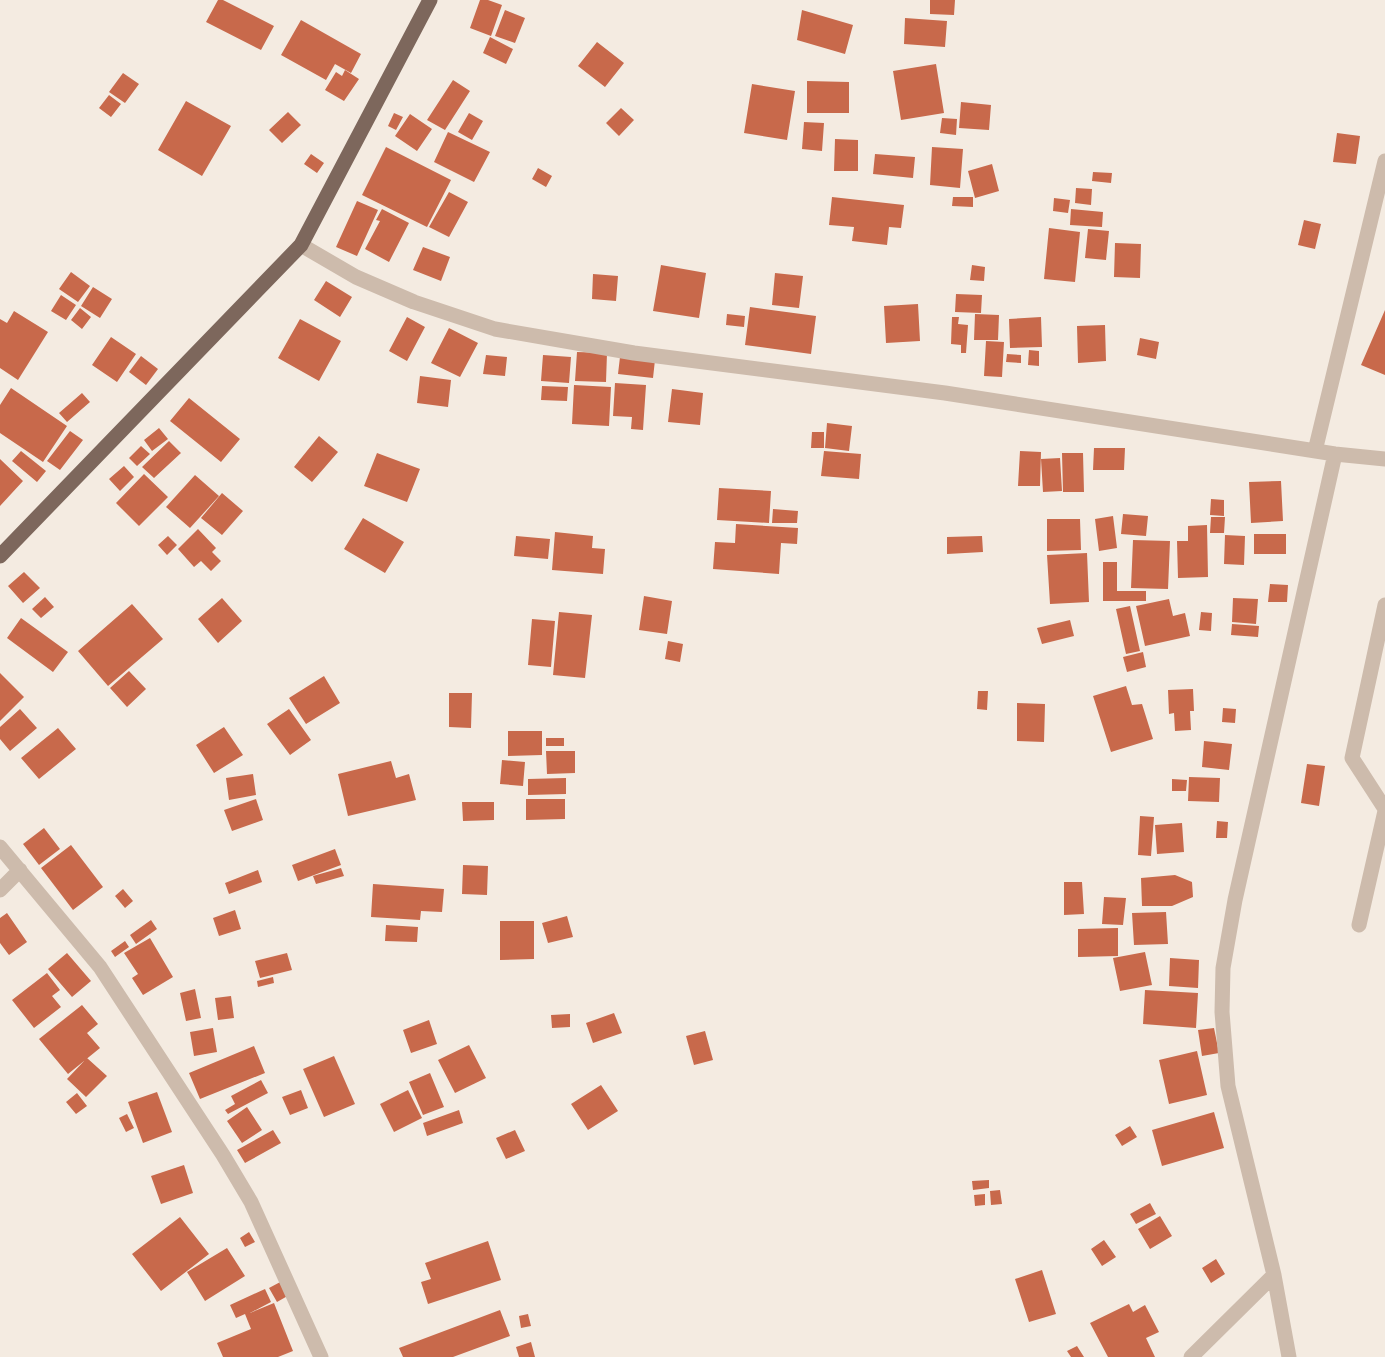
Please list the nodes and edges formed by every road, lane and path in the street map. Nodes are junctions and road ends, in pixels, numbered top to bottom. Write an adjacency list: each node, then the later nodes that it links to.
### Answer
1 (430, 0): 3 (main road)
2 (1385, 162): 4 (street)
3 (301, 245): 4 (street); 7 (main road)
4 (1315, 451): 5 (street)
5 (1335, 454): 6 (street); 14 (street)
6 (1385, 459)
7 (0, 556)
8 (1385, 604): 9 (street)
9 (1385, 810): 13 (street)
10 (0, 847): 11 (street)
11 (20, 870): 12 (street); 15 (street)
12 (0, 890)
13 (1359, 925)
14 (1274, 1275): 16 (street); 17 (street)
15 (321, 1357)
16 (1191, 1357)
17 (1289, 1357)

